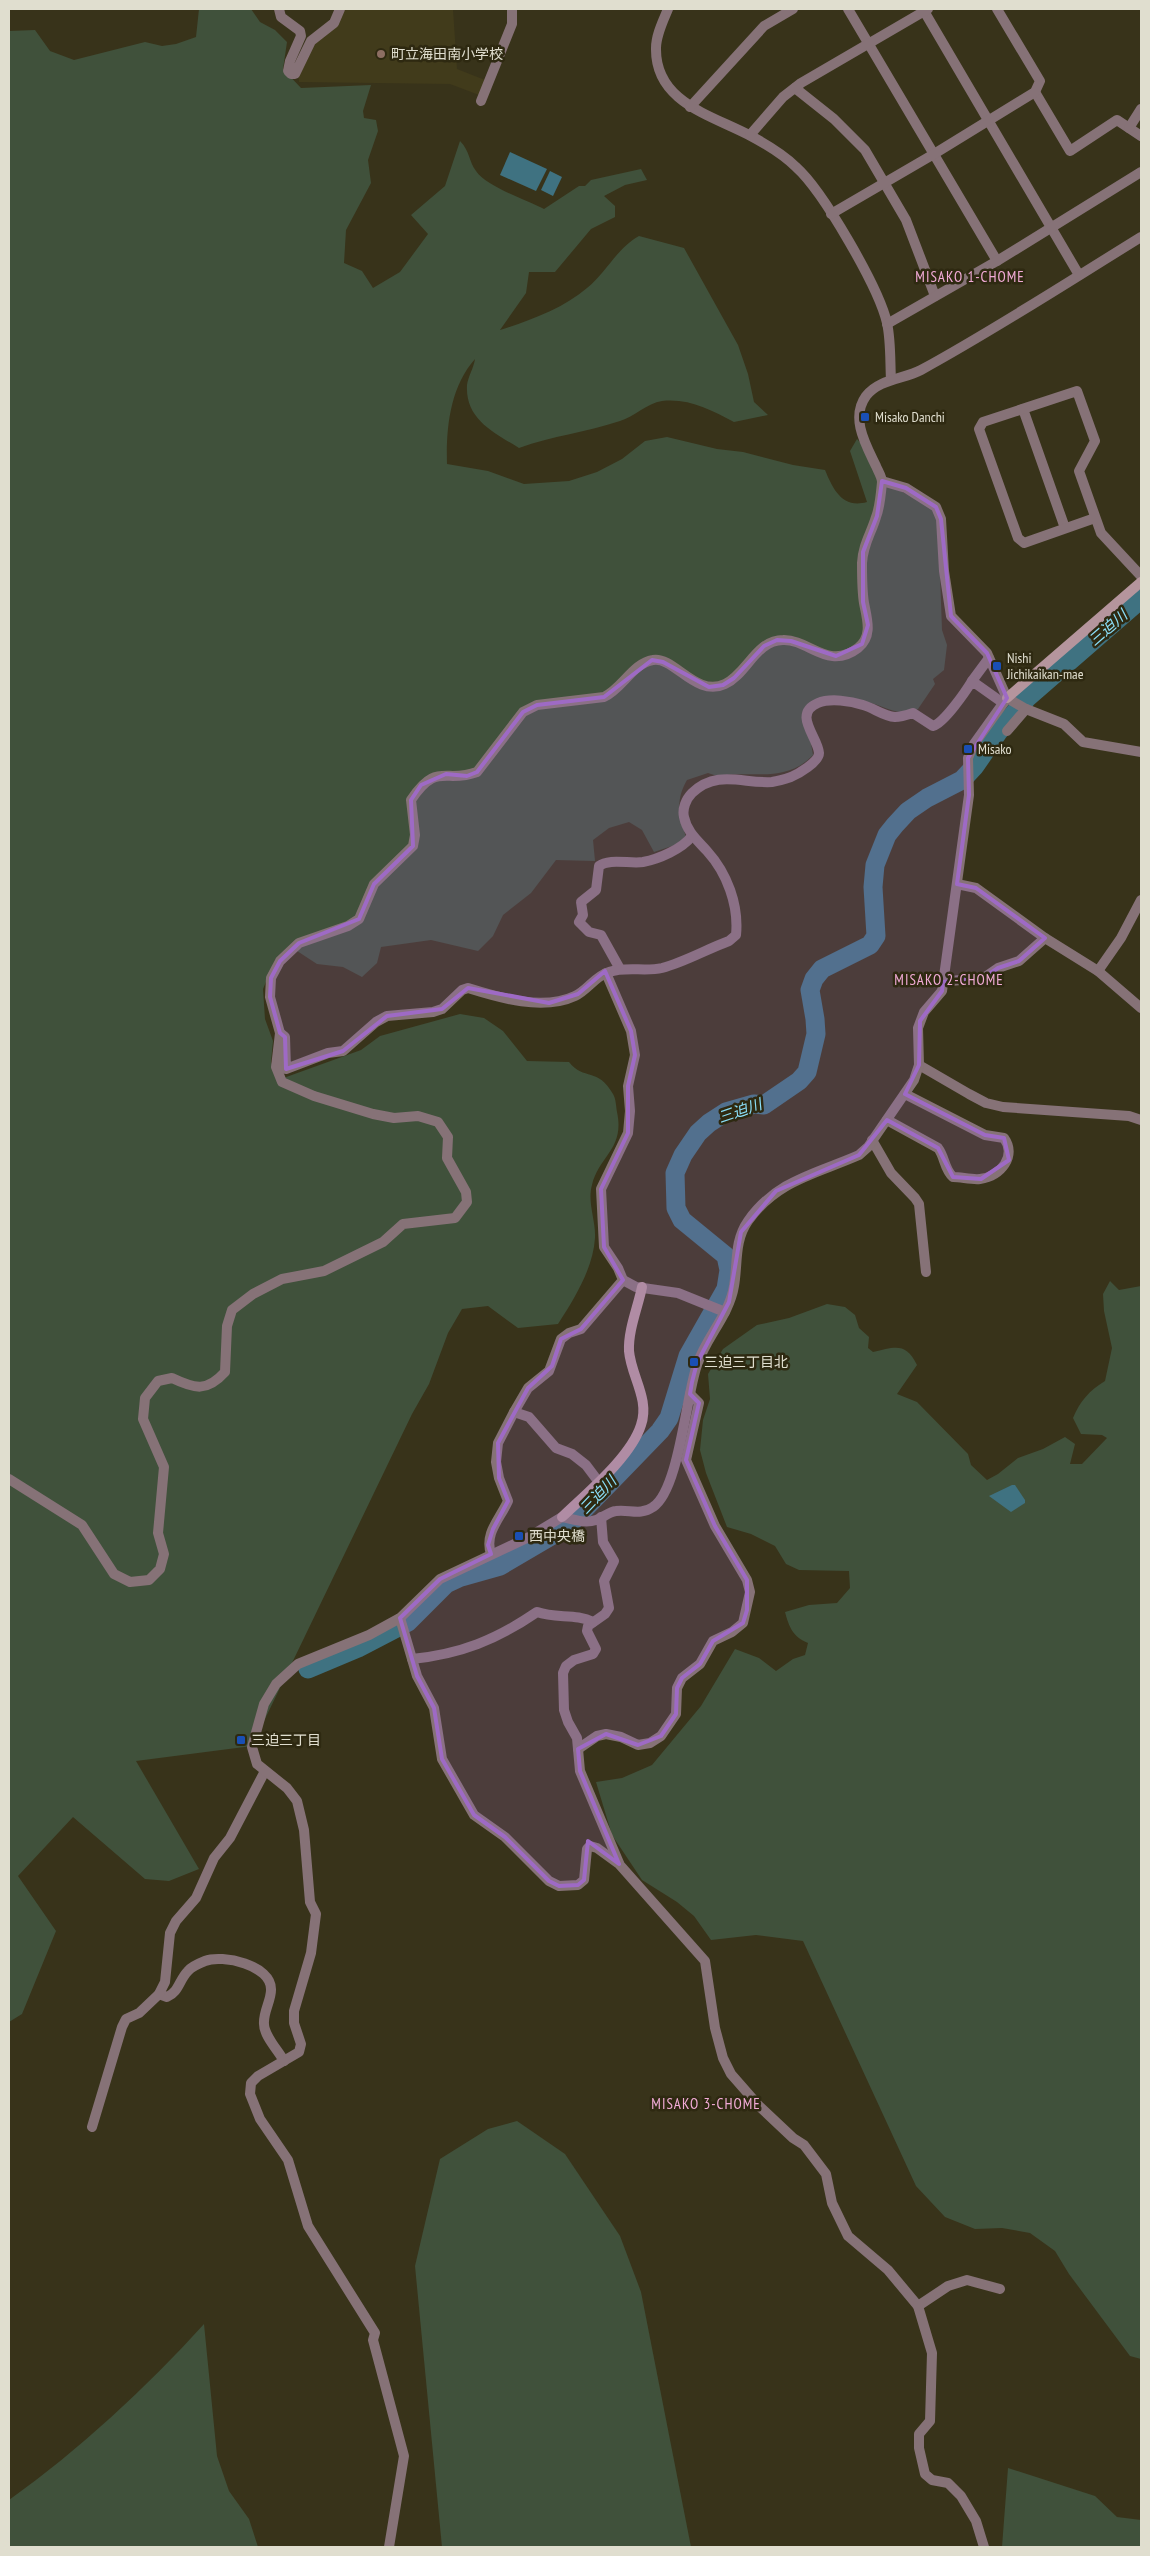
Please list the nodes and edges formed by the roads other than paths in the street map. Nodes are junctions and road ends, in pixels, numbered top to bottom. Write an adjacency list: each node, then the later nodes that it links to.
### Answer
1 (279, 9): 2 (street)
2 (340, 9)
3 (512, 9): 12 (street)
4 (668, 9): 13 (street)
5 (793, 9): 13 (street)
6 (848, 9): 9 (street)
7 (997, 9): 11 (street)
8 (926, 10): 9 (street); 15 (street)
9 (869, 43): 10 (street); 19 (street)
10 (795, 88): 17 (street); 21 (street)
11 (1035, 92): 15 (street); 16 (street)
12 (481, 101)
13 (690, 106): 17 (street)
14 (1141, 109): 16 (street)
15 (988, 121): 19 (street); 23 (street)
16 (1129, 128): 18 (street)
17 (750, 135): 22 (street)
18 (1141, 136)
19 (934, 154): 21 (street); 25 (street)
20 (1141, 172): 23 (street)
21 (884, 182): 22 (street); 27 (street)
22 (831, 214): 28 (street)
23 (1051, 227): 25 (street); 26 (street)
24 (1141, 237): 26 (street)
25 (997, 260): 27 (street)
26 (1079, 275): 29 (street)
27 (935, 296): 28 (street)
28 (887, 324): 29 (street)
29 (891, 380): 31 (street)
30 (1023, 409): 32 (street); 33 (street); 33 (street)
31 (882, 480): 36 (street); 51 (street)
32 (1095, 518): 33 (street); 34 (street)
33 (1065, 528)
34 (1141, 576)
35 (1141, 582): 38 (street)
36 (989, 658): 37 (street); 38 (street)
37 (972, 681): 38 (street); 42 (street)
38 (1007, 701): 39 (street); 43 (street)
39 (1026, 709): 40 (street); 41 (street)
40 (1007, 731)
41 (1141, 752)
42 (692, 836): 46 (street); 46 (street)
43 (957, 884): 45 (street); 49 (street)
44 (1141, 900): 47 (street)
45 (1045, 938): 47 (street); 49 (street)
46 (620, 969): 48 (street)
47 (1098, 971): 50 (street)
48 (606, 973): 51 (street); 58 (street)
49 (943, 982): 52 (street)
50 (1141, 1008)
51 (280, 1033): 63 (street)
52 (919, 1065): 53 (street); 55 (street)
53 (904, 1094): 54 (street); 54 (street)
54 (887, 1120): 56 (street)
55 (1141, 1120)
56 (872, 1140): 57 (street); 60 (street)
57 (926, 1272)
58 (623, 1280): 59 (street); 62 (street)
59 (642, 1287): 60 (street); 64 (street)
60 (719, 1309): 61 (street)
61 (690, 1394): 65 (street); 71 (street)
62 (514, 1412): 64 (street); 67 (street)
63 (9, 1479)
64 (598, 1481): 66 (street)
65 (601, 1517): 66 (street); 68 (street)
66 (567, 1518): 67 (street)
67 (491, 1554): 69 (street)
68 (593, 1622): 70 (street); 71 (street)
69 (402, 1623): 70 (street); 72 (street)
70 (412, 1658): 73 (street)
71 (578, 1749): 73 (street)
72 (265, 1771): 74 (street); 75 (street)
73 (619, 1864): 78 (street)
74 (158, 1994): 75 (street); 76 (street)
75 (284, 2061): 79 (street)
76 (92, 2126)
77 (1000, 2289): 78 (street)
78 (918, 2306): 80 (street)
79 (389, 2547)
80 (984, 2547)

